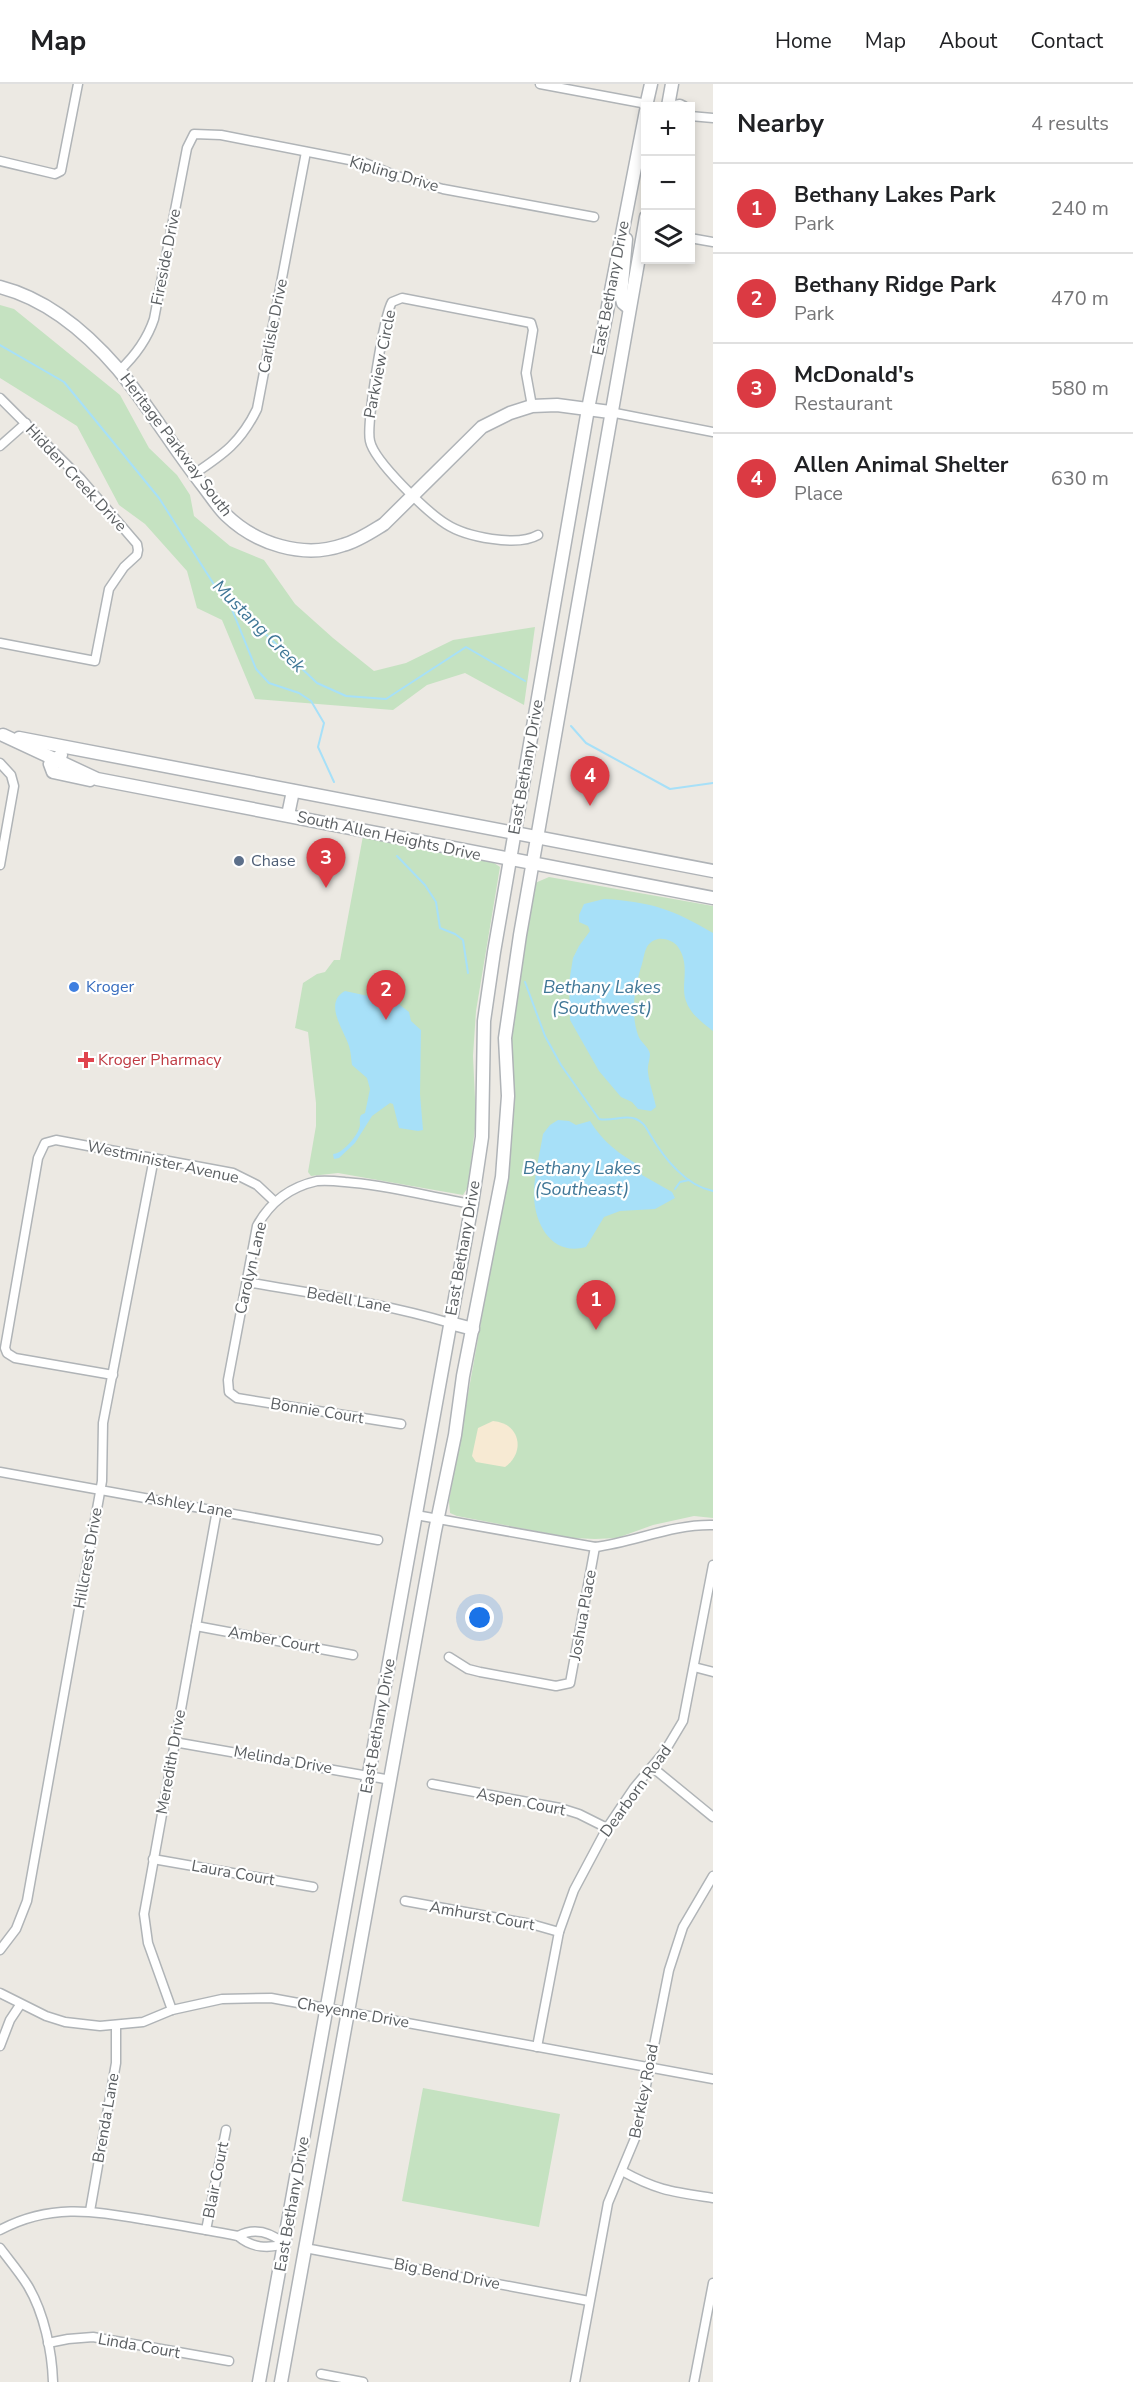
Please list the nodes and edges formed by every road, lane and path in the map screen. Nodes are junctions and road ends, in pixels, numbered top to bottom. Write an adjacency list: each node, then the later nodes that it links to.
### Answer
1 (78, 84): 13 (street)
2 (540, 84): 7 (street)
3 (651, 84): 5 (main road, East Bethany Drive)
4 (672, 84): 6 (main road)
5 (647, 102)
6 (668, 102)
7 (641, 106)
8 (695, 111): 9 (street)
9 (709, 117)
10 (641, 133): 15 (main road, East Bethany Drive)
11 (194, 134): 12 (street, Kipling Drive); 21 (street, Fireside Drive)
12 (306, 152): 14 (street, Kipling Drive); 29 (street, Carlisle Drive)
13 (0, 161)
14 (594, 217)
15 (625, 217): 20 (main road); 24 (main road, East Bethany Drive)
16 (695, 239): 18 (street)
17 (641, 240): 20 (main road, East Bethany Drive)
18 (713, 242)
19 (0, 287): 21 (main road, Heritage Parkway South)
20 (629, 308): 25 (main road, East Bethany Drive)
21 (119, 371): 29 (main road, Heritage Parkway South)
22 (0, 398): 26 (street, Hidden Creek Drive)
23 (532, 406): 24 (main road, Heritage Parkway South); 30 (main road, Heritage Parkway South); 30 (street, Parkview Circle)
24 (588, 409): 25 (main road, Heritage Parkway South); 39 (main road, East Bethany Drive)
25 (610, 412): 27 (street); 40 (main road, East Bethany Drive)
26 (26, 423): 28 (street); 32 (street, Hidden Creek Drive)
27 (713, 432)
28 (0, 446)
29 (194, 474): 30 (main road, Heritage Parkway South)
30 (413, 495): 31 (street)
31 (538, 535)
32 (0, 643)
33 (2, 735): 34 (main road, South Allen Heights Drive); 35 (main road, South Allen Heights Drive)
34 (54, 759): 35 (main road); 38 (main road, South Allen Heights Drive)
35 (131, 759): 37 (main road, South Allen Heights Drive)
36 (0, 763): 42 (street)
37 (292, 791): 38 (main road); 39 (main road, South Allen Heights Drive)
38 (288, 814): 41 (main road, South Allen Heights Drive)
39 (514, 834): 40 (main road, South Allen Heights Drive); 41 (main road, East Bethany Drive)
40 (538, 838): 43 (main road, East Bethany Drive); 44 (main road, South Allen Heights Drive)
41 (510, 861): 43 (main road, South Allen Heights Drive); 48 (main road, East Bethany Drive)
42 (0, 865)
43 (532, 865): 45 (main road, South Allen Heights Drive); 51 (main road, East Bethany Drive)
44 (713, 871)
45 (713, 898)
46 (154, 1158): 47 (street, Westminister Avenue); 52 (street, Hillcrest Drive); 52 (street, Westminister Avenue)
47 (274, 1201): 48 (street, Carolyn Lane); 49 (street, Carolyn Lane)
48 (472, 1204): 50 (main road, East Bethany Drive)
49 (247, 1282): 50 (street, Bedell Lane); 53 (street, Carolyn Lane)
50 (450, 1323): 51 (main road); 58 (main road, East Bethany Drive)
51 (473, 1329): 59 (main road, East Bethany Drive)
52 (113, 1375): 56 (street, Hillcrest Drive)
53 (233, 1396): 54 (street, Bonnie Court)
54 (401, 1424)
55 (0, 1472): 56 (street, Ashley Lane)
56 (101, 1489): 57 (street, Ashley Lane); 81 (street, Hillcrest Drive)
57 (217, 1510): 61 (street, Ashley Lane); 64 (street, Meredith Drive)
58 (416, 1515): 59 (street); 71 (main road, East Bethany Drive)
59 (437, 1520): 62 (street); 72 (main road, East Bethany Drive)
60 (713, 1526): 62 (street)
61 (378, 1540)
62 (595, 1547): 66 (street, Joshua Place)
63 (713, 1565): 67 (street, Dearborn Road)
64 (195, 1626): 65 (street, Amber Court); 69 (street, Meredith Drive)
65 (353, 1655)
66 (449, 1657)
67 (694, 1667): 68 (street); 70 (street, Dearborn Road)
68 (713, 1672)
69 (174, 1742): 71 (street, Melinda Drive); 76 (street, Meredith Drive)
70 (652, 1767): 74 (street); 75 (street, Dearborn Road)
71 (369, 1775): 72 (street, Melinda Drive); 84 (main road, East Bethany Drive)
72 (391, 1780): 86 (main road, East Bethany Drive)
73 (432, 1784): 75 (street, Aspen Court)
74 (713, 1817)
75 (607, 1828): 80 (street, Dearborn Road)
76 (153, 1859): 78 (street, Laura Court); 85 (street, Meredith Drive)
77 (713, 1876): 90 (street, Berkley Road)
78 (313, 1887)
79 (405, 1901): 80 (street, Amhurst Court)
80 (559, 1932): 89 (street, Dearborn Road)
81 (0, 1950)
82 (0, 1993): 83 (street, Cheyenne Drive)
83 (20, 2005): 87 (street, Cheyenne Drive); 88 (street)
84 (326, 2009): 85 (street, Cheyenne Drive); 86 (street, Cheyenne Drive); 99 (main road, East Bethany Drive)
85 (172, 2010): 87 (street, Cheyenne Drive)
86 (349, 2013): 89 (street, Cheyenne Drive); 101 (main road, East Bethany Drive)
87 (116, 2025): 95 (street, Brenda Lane)
88 (0, 2046)
89 (537, 2047): 90 (street, Cheyenne Drive)
90 (649, 2067): 91 (street, Cheyenne Drive); 93 (street, Berkley Road)
91 (713, 2079)
92 (225, 2130): 97 (street, Blair Court)
93 (622, 2171): 94 (street); 103 (street, Berkley Road)
94 (713, 2198)
95 (90, 2211): 96 (street); 97 (street)
96 (0, 2230)
97 (206, 2230): 98 (street)
98 (238, 2236): 99 (street); 99 (street)
99 (285, 2244): 101 (main road); 108 (main road, East Bethany Drive)
100 (0, 2248): 104 (street)
101 (305, 2248): 103 (street, Big Bend Drive); 109 (main road, East Bethany Drive)
102 (713, 2283): 112 (street)
103 (589, 2301): 111 (street, Berkley Road)
104 (48, 2343): 105 (street, Linda Court); 107 (street)
105 (229, 2361)
106 (321, 2374): 110 (street)
107 (53, 2382)
108 (259, 2382)
109 (281, 2382)
110 (363, 2382)
111 (575, 2382)
112 (694, 2382)

